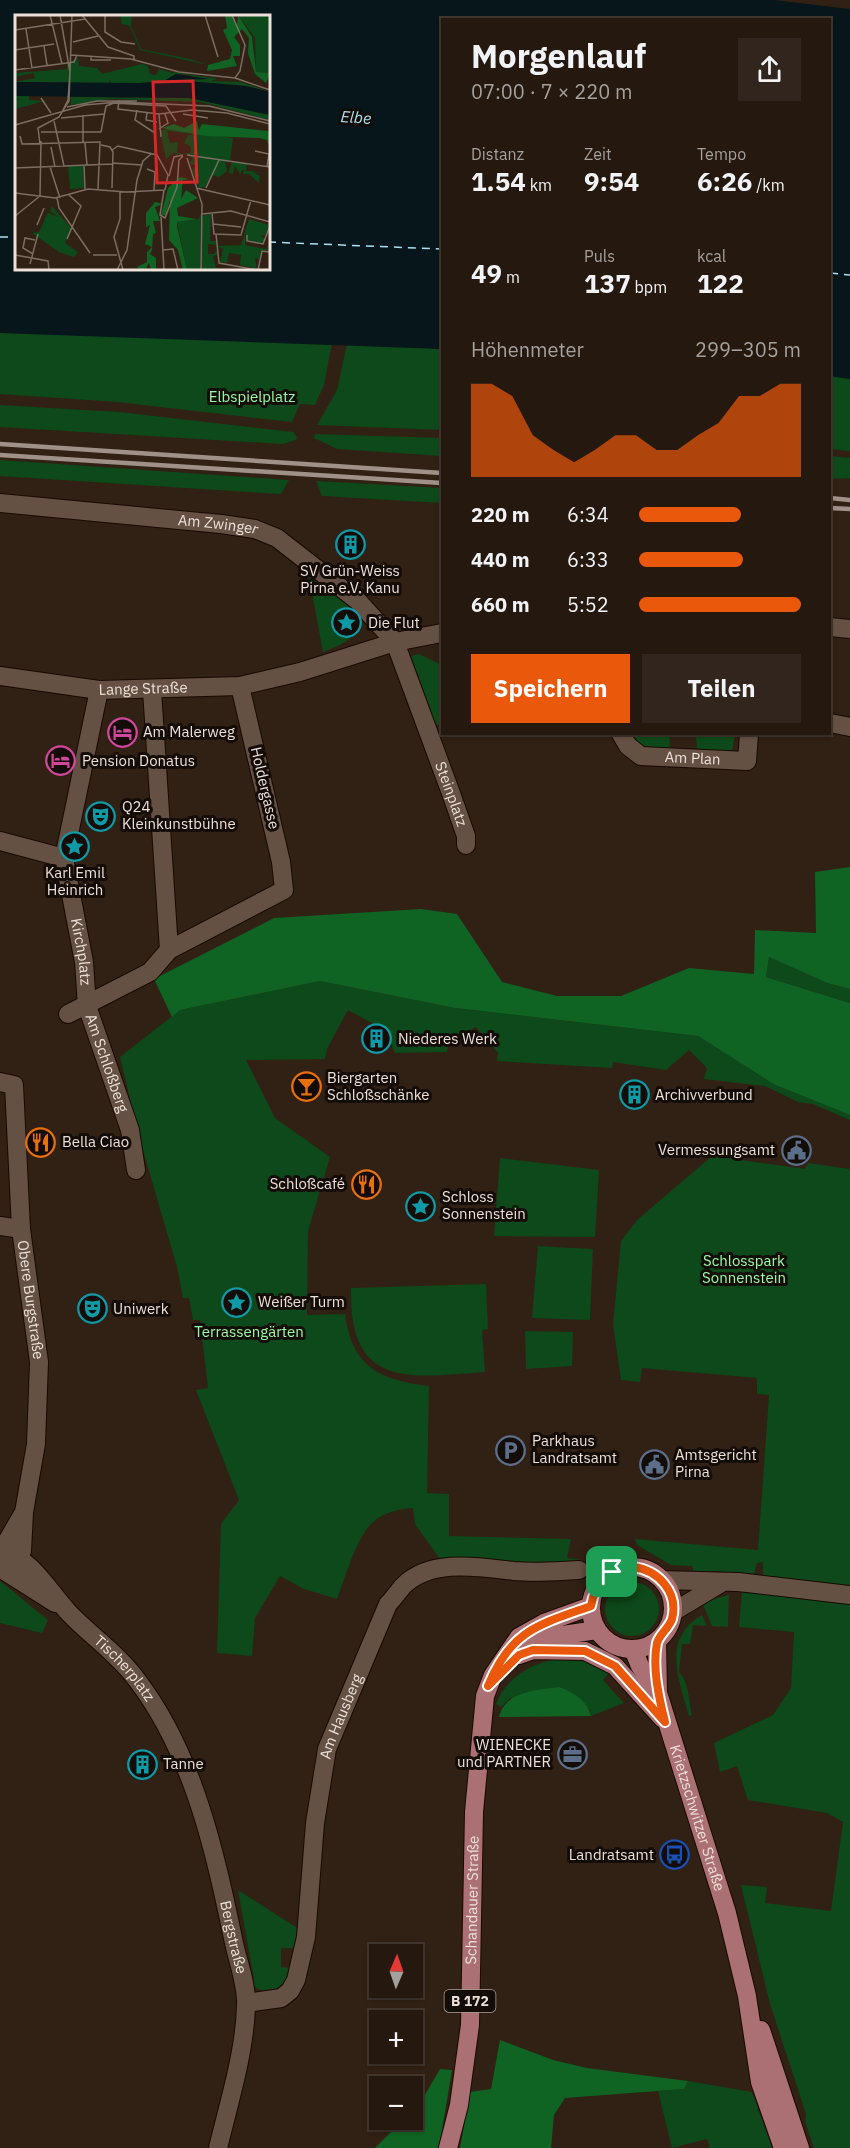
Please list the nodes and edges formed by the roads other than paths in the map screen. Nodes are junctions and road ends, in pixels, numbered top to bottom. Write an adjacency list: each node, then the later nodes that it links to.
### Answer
1 (0, 502): 5 (street, Am Zwinger)
2 (831, 627): 3 (street)
3 (850, 629)
4 (441, 634): 5 (street)
5 (395, 642): 7 (street, Lange Straße); 15 (street, Steinplatz)
6 (0, 676): 8 (street, Lange Straße)
7 (240, 686): 9 (street, Lange Straße); 17 (street, Holdergasse)
8 (99, 690): 9 (street, Lange Straße); 16 (street)
9 (152, 690): 18 (street)
10 (831, 723): 11 (street)
11 (850, 727)
12 (622, 735): 13 (street, Am Plan)
13 (749, 735)
14 (0, 841): 16 (street)
15 (466, 845)
16 (64, 858): 19 (street, Kirchplatz)
17 (284, 890): 18 (street, Am Schloßberg)
18 (169, 950): 19 (street, Am Schloßberg)
19 (87, 1006): 20 (street); 22 (street, Am Schloßberg)
20 (68, 1014)
21 (7, 1083): 24 (street, Obere Burgstraße)
22 (136, 1170)
23 (0, 1226): 24 (street)
24 (21, 1229): 25 (street, Obere Burgstraße)
25 (24, 1512): 26 (street, Obere Burgstraße); 27 (street, Obere Burgstraße)
26 (20, 1558): 27 (street, Tischerplatz); 34 (street, Tischerplatz)
27 (1, 1559): 34 (street, Tischerplatz)
28 (579, 1570): 44 (street, Am Hausberg)
29 (662, 1580): 30 (street); 32 (main road); 33 (main road)
30 (723, 1582): 31 (street); 33 (street)
31 (850, 1595)
32 (591, 1606): 35 (main road); 39 (main road, Schandauer Straße / B 172)
33 (673, 1612): 36 (main road)
34 (69, 1613): 42 (street, Tischerplatz)
35 (597, 1630): 37 (main road); 38 (main road)
36 (657, 1641): 37 (main road); 40 (main road, Krietzschwitzer Straße)
37 (633, 1649): 40 (main road)
38 (519, 1655): 39 (main road); 41 (main road)
39 (488, 1686): 46 (main road, Schandauer Straße / B 172)
40 (658, 1693): 41 (main road, Krietzschwitzer Straße)
41 (665, 1722): 43 (main road, Krietzschwitzer Straße)
42 (171, 1731): 44 (street, Bergstraße)
43 (747, 1996): 47 (main road, Krietzschwitzer Straße); 48 (main road, Krietzschwitzer Straße)
44 (247, 2003): 45 (street, Bergstraße)
45 (218, 2148)
46 (448, 2148)
47 (783, 2148)
48 (800, 2148)

